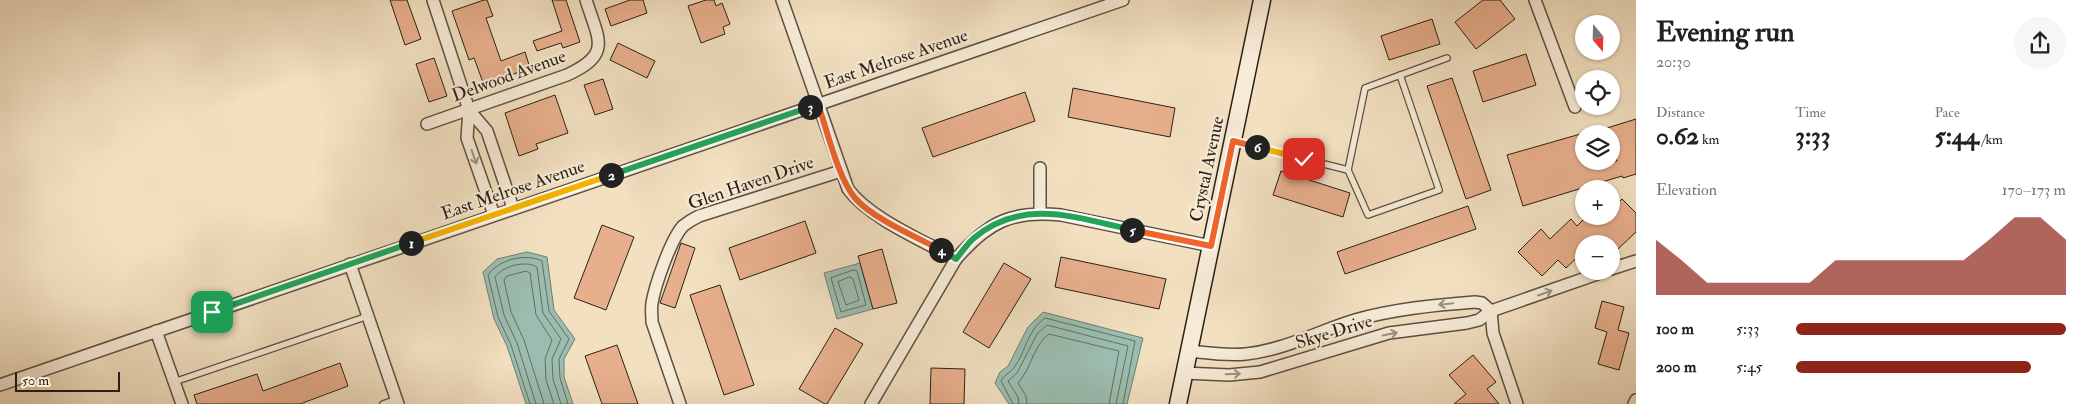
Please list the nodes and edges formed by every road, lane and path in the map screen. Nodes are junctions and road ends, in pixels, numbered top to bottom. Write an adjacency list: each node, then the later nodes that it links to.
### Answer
1 (432, 0): 11 (street)
2 (586, 0): 11 (street, Delwood Avenue)
3 (782, 0): 9 (street)
4 (1123, 0): 9 (street, East Melrose Avenue)
5 (1262, 0): 13 (street, Crystal Avenue)
6 (1535, 0): 10 (street)
7 (1447, 58): 8 (lane)
8 (1400, 75): 15 (lane); 15 (lane)
9 (818, 104): 16 (street); 17 (street, East Melrose Avenue)
10 (1575, 107)
11 (469, 110): 12 (street, Delwood Avenue); 17 (street); 19 (street, one-way to 19)
12 (427, 124)
13 (1233, 141): 15 (lane); 20 (street, Crystal Avenue)
14 (1040, 168): 18 (street)
15 (1348, 170)
16 (841, 171): 21 (street); 39 (street, Glen Haven Drive)
17 (514, 208): 19 (street, East Melrose Avenue)
18 (1040, 213): 20 (street); 21 (street)
19 (494, 215): 23 (street, East Melrose Avenue)
20 (1211, 246): 31 (street, Crystal Avenue)
21 (956, 259): 40 (street)
22 (1636, 261): 24 (street)
23 (350, 264): 27 (street); 29 (street, East Melrose Avenue)
24 (1620, 266)
25 (1580, 280): 26 (street, Skye Drive, one-way to 25)
26 (1491, 311): 28 (street, Skye Drive, one-way to 28); 30 (street, Skye Drive, one-way to 26); 42 (street)
27 (368, 316): 33 (lane); 36 (street)
28 (1348, 323): 30 (street); 31 (street, Skye Drive)
29 (156, 331): 33 (street); 34 (street, East Melrose Avenue)
30 (1344, 346): 32 (street, Skye Drive, one-way to 30)
31 (1189, 351): 32 (street, Crystal Avenue)
32 (1184, 373): 41 (street, Crystal Avenue)
33 (174, 382): 37 (street)
34 (0, 385)
35 (1636, 400): 43 (street)
36 (398, 402): 38 (lane)
37 (182, 404)
38 (383, 404)
39 (680, 404)
40 (871, 404)
41 (1178, 404)
42 (1517, 404)
43 (1634, 404)

